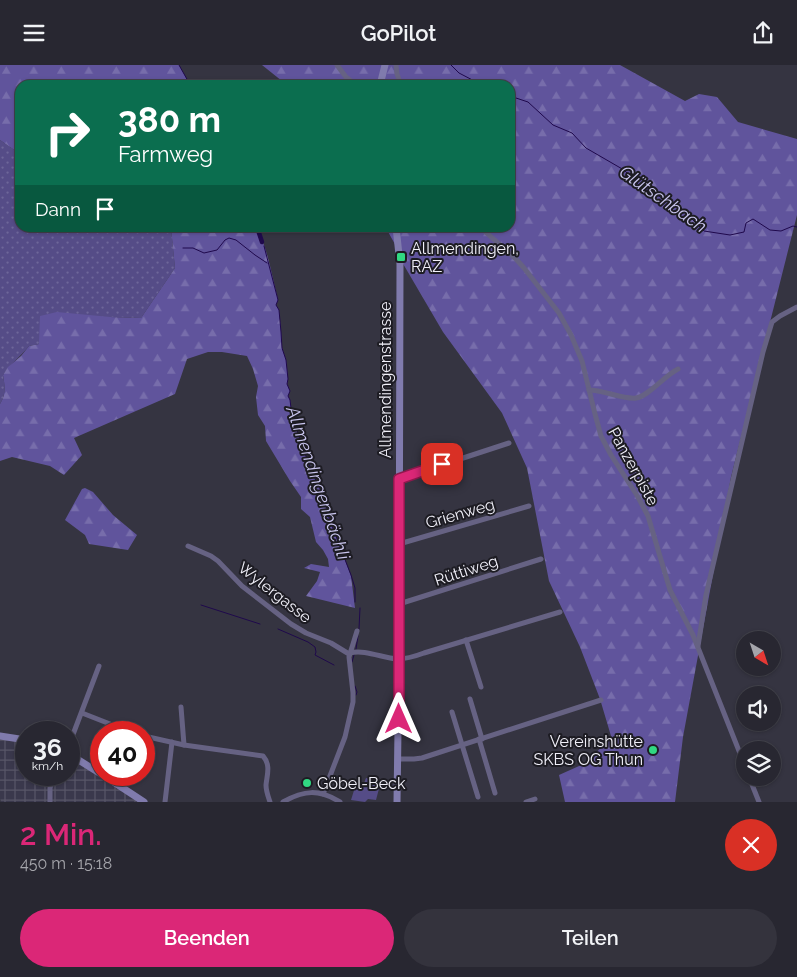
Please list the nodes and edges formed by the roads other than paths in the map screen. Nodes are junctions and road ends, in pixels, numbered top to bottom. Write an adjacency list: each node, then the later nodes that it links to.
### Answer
1 (337, 65): 4 (street)
2 (385, 65): 5 (street)
3 (396, 65): 6 (street)
4 (350, 80)
5 (380, 80)
6 (398, 80)
7 (397, 232): 13 (street, Allmendingenstrasse)
8 (485, 232): 11 (street, Panzerpiste)
9 (797, 307): 22 (street)
10 (678, 369): 11 (street)
11 (589, 390): 22 (street, Panzerpiste)
12 (509, 443): 13 (street)
13 (399, 479): 15 (street, Allmendingenstrasse)
14 (529, 505): 15 (street, Grienweg)
15 (399, 544): 18 (street, Allmendingenstrasse)
16 (188, 546): 23 (street, Wylergasse)
17 (541, 559): 18 (street, Rüttiweg)
18 (398, 604): 24 (street, Allmendingenstrasse)
19 (560, 612): 21 (street)
20 (357, 631): 23 (street)
21 (466, 640): 24 (street); 26 (street)
22 (698, 647): 40 (street, Panzerpiste)
23 (350, 653): 24 (street, Wylergasse); 47 (street)
24 (399, 659): 42 (street, Allmendingenstrasse)
25 (100, 666): 31 (street)
26 (482, 687)
27 (470, 699): 37 (street)
28 (600, 700): 37 (street)
29 (181, 707): 41 (street)
30 (452, 712): 39 (street)
31 (82, 713): 32 (street); 33 (street)
32 (79, 721)
33 (102, 721)
34 (0, 736): 35 (street)
35 (15, 738)
36 (155, 738): 38 (street)
37 (480, 739): 39 (street); 46 (street)
38 (172, 742): 41 (street); 52 (street)
39 (462, 744): 42 (street); 48 (street)
40 (736, 744)
41 (184, 745): 53 (street)
42 (398, 759): 56 (street, Allmendingenstrasse)
43 (51, 786): 50 (street)
44 (120, 786): 51 (street)
45 (753, 786): 58 (street)
46 (495, 793)
47 (323, 794): 54 (street); 55 (street)
48 (478, 797)
49 (535, 799): 57 (street)
50 (50, 802)
51 (144, 802)
52 (165, 802)
53 (270, 802)
54 (282, 802)
55 (340, 802)
56 (397, 802)
57 (526, 802)
58 (759, 802)

